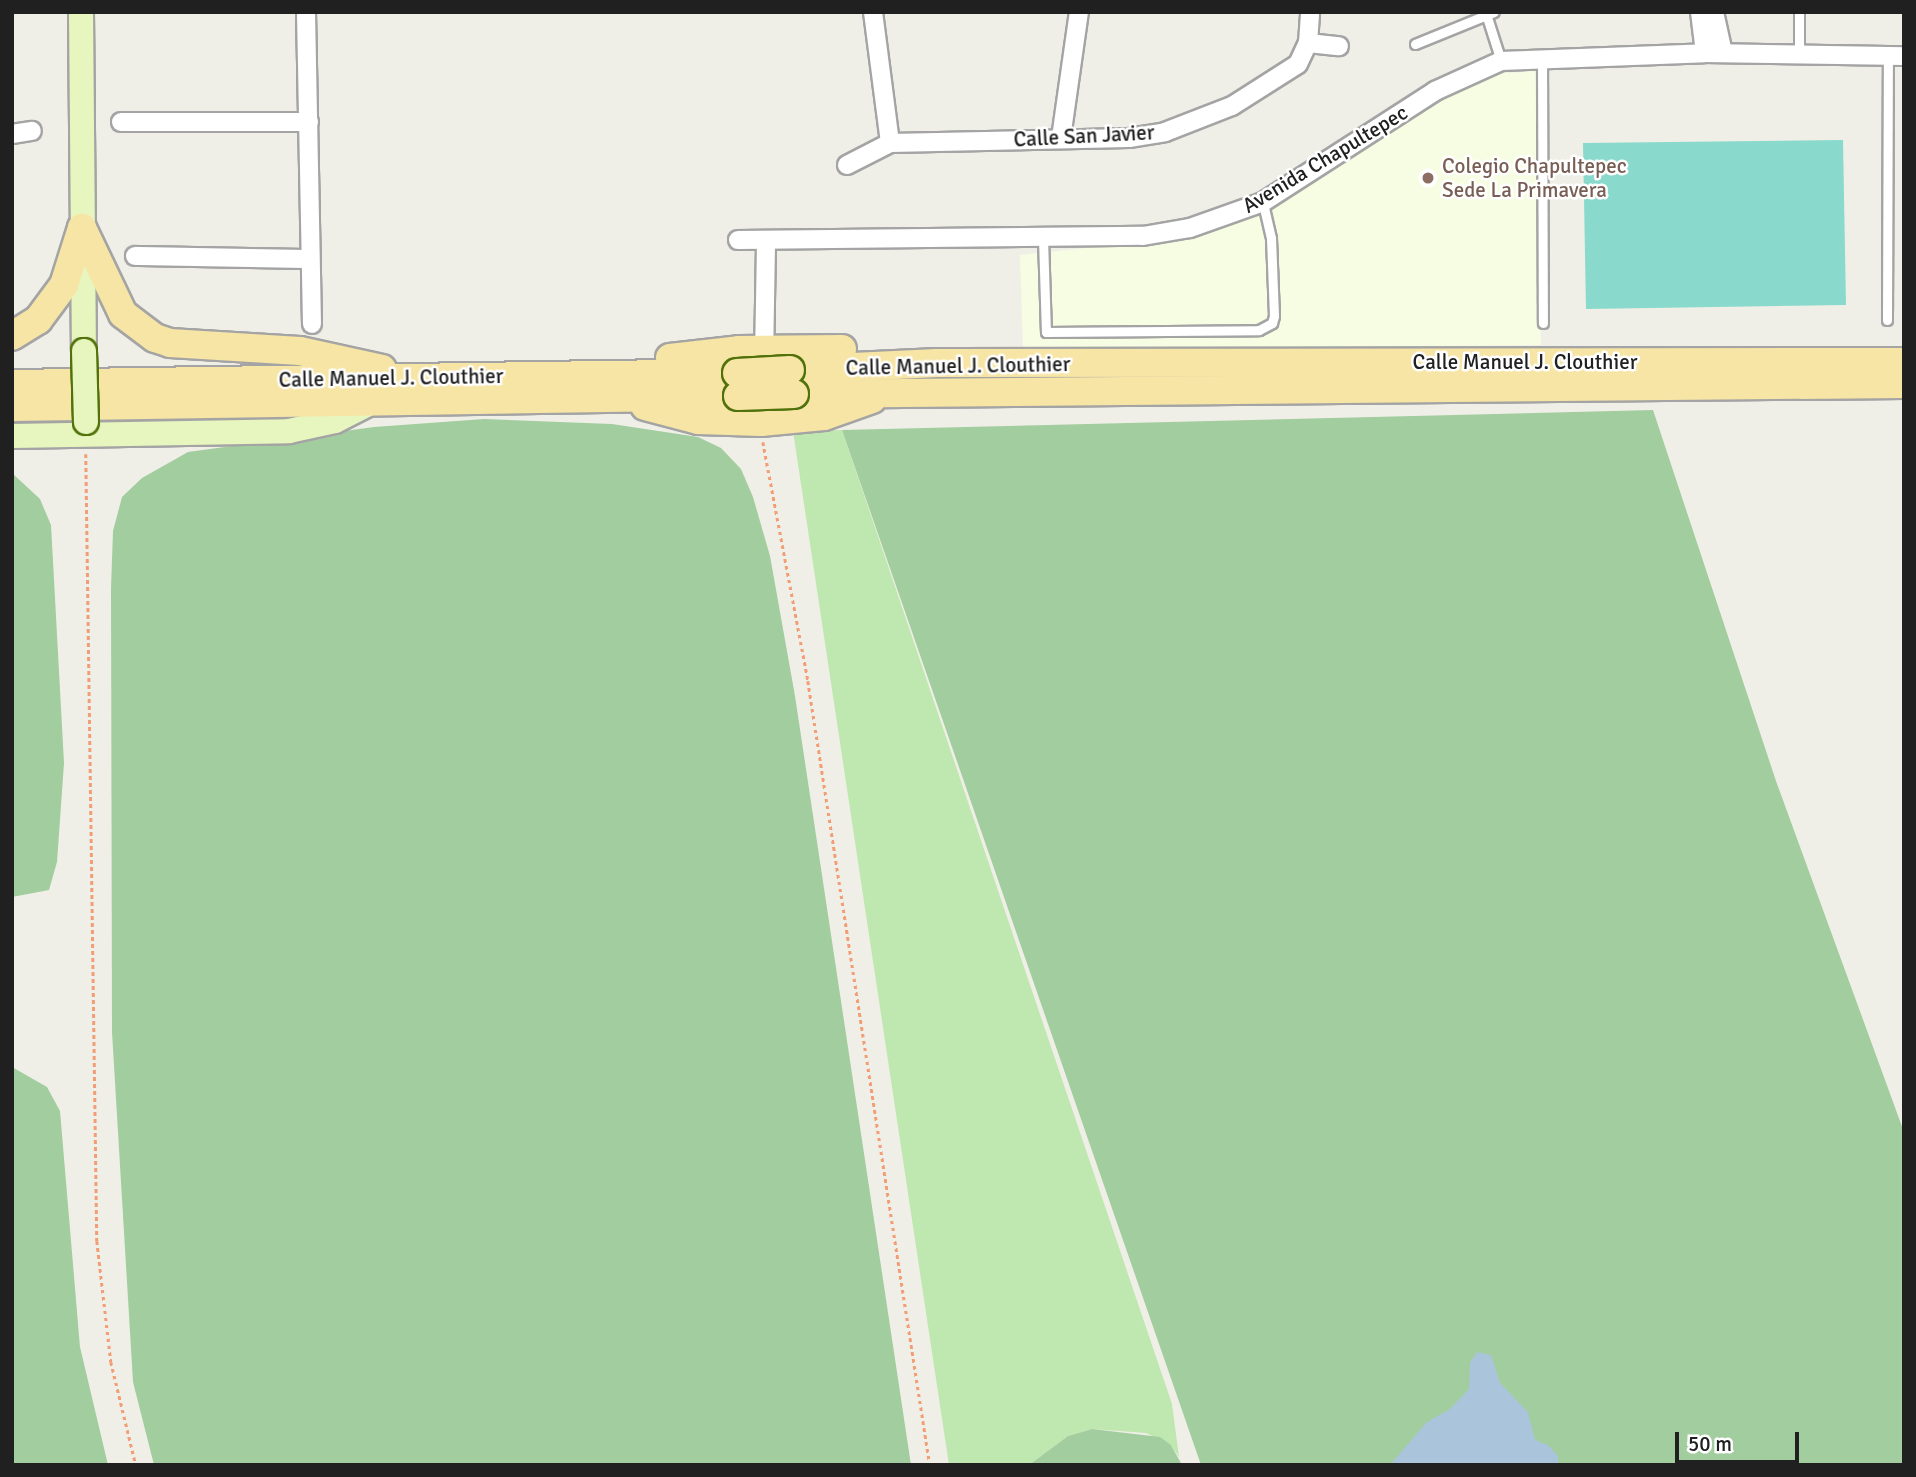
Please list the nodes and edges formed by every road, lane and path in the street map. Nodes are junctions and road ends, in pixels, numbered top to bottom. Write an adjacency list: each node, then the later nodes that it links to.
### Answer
1 (81, 12): 26 (street)
2 (306, 12): 19 (street)
3 (873, 12): 23 (street)
4 (1079, 12): 22 (street)
5 (1310, 12): 12 (street)
6 (1700, 12): 14 (street)
7 (1714, 12): 14 (street)
8 (1799, 12): 13 (lane)
9 (1490, 13): 10 (lane); 17 (lane)
10 (1415, 44)
11 (1339, 46): 12 (street)
12 (1307, 48): 22 (street, Calle San Javier)
13 (1799, 52): 14 (street, Avenida Chapultepec); 15 (street, Avenida Chapultepec)
14 (1714, 53): 16 (street, Avenida Chapultepec)
15 (1896, 55): 32 (lane)
16 (1542, 56): 17 (street, Avenida Chapultepec); 33 (lane)
17 (1501, 61): 25 (street, Avenida Chapultepec)
18 (121, 122): 19 (street)
19 (309, 122): 31 (street)
20 (32, 131): 21 (street)
21 (12, 134)
22 (1061, 138): 23 (street, Calle San Javier)
23 (890, 143): 24 (street, Calle San Javier)
24 (847, 165)
25 (1263, 202): 27 (street, Avenida Chapultepec); 27 (lane)
26 (82, 228): 35 (main road); 40 (main road); 50 (street, bridge)
27 (1043, 238): 29 (street, Avenida Chapultepec)
28 (738, 240): 29 (street, Avenida Chapultepec)
29 (766, 240): 36 (street)
30 (135, 256): 31 (street)
31 (310, 259): 34 (street)
32 (1887, 320)
33 (1543, 323)
34 (312, 324)
35 (12, 337)
36 (764, 350): 38 (main road); 39 (main road); 49 (street)
37 (1904, 362): 38 (main road, Calle Manuel J. Clouthier)
38 (937, 363): 41 (main road, Calle Manuel J. Clouthier)
39 (607, 376): 40 (main road, Calle Manuel J. Clouthier); 43 (main road, Calle Manuel J. Clouthier)
40 (404, 377): 42 (main road, Calle Manuel J. Clouthier)
41 (792, 382): 43 (main road, Calle Manuel J. Clouthier, bridge); 45 (main road, Calle Manuel J. Clouthier)
42 (12, 384)
43 (737, 384): 46 (main road, Calle Manuel J. Clouthier)
44 (1904, 384): 45 (main road, Calle Manuel J. Clouthier)
45 (886, 393): 49 (main road)
46 (623, 399): 47 (main road, Calle Manuel J. Clouthier); 49 (main road)
47 (370, 403): 48 (main road, Calle Manuel J. Clouthier); 50 (street)
48 (12, 407)
49 (761, 422): 53 (path)
50 (86, 428): 51 (street); 52 (path)
51 (12, 436)
52 (136, 1465)
53 (930, 1465)

